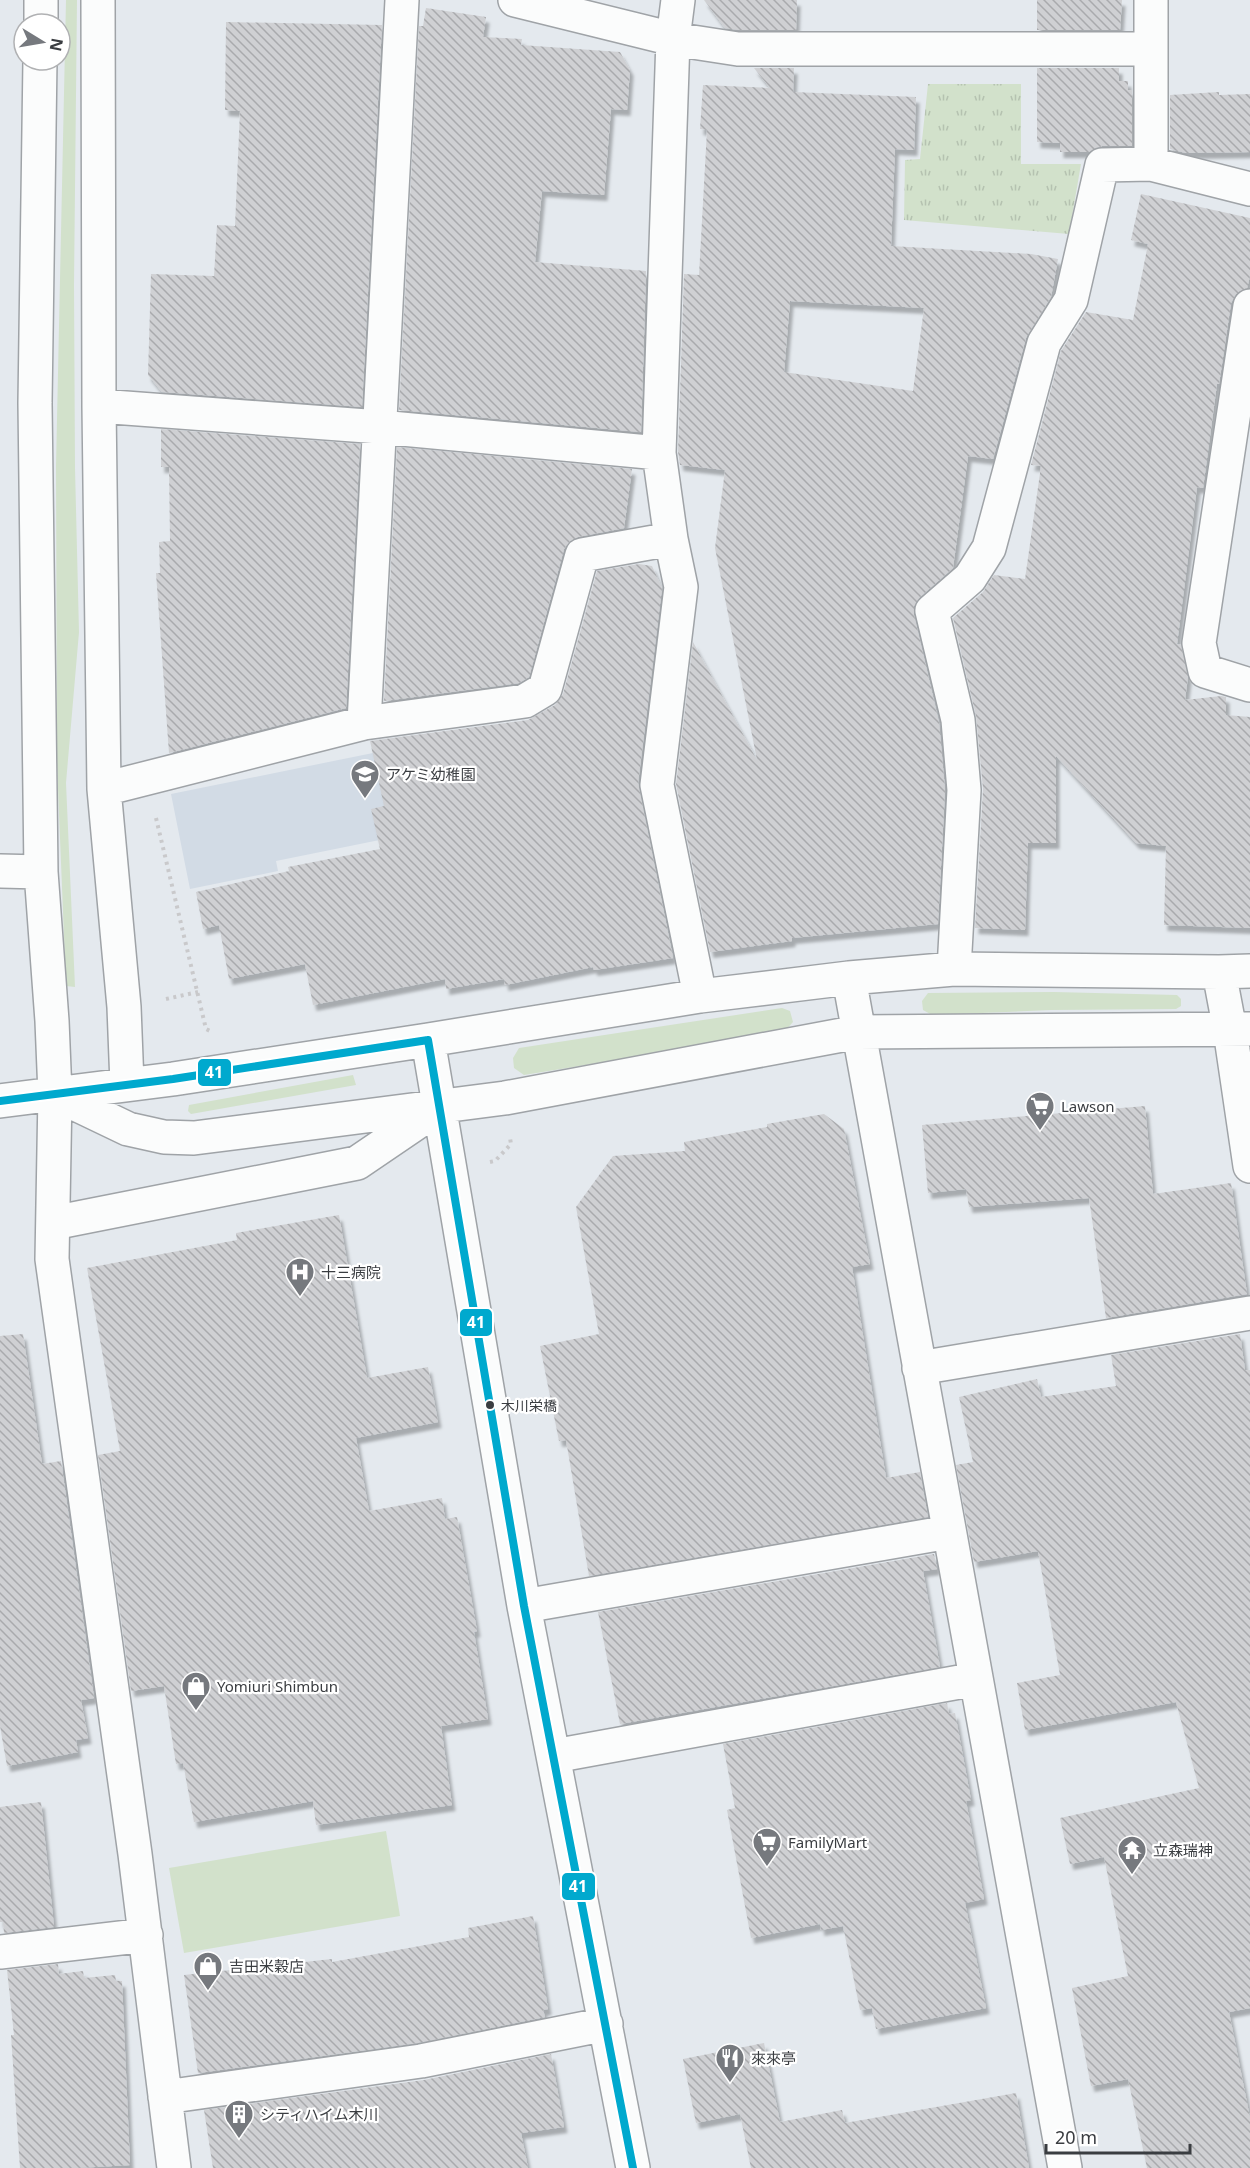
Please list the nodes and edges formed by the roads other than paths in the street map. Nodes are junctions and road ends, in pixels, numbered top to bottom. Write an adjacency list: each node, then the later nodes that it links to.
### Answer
1 (98, 0): 12 (street)
2 (402, 0): 13 (street)
3 (515, 0): 6 (street)
4 (678, 0): 6 (street)
5 (1151, 0): 7 (street)
6 (673, 39): 7 (street); 14 (street)
7 (1152, 49): 9 (street)
8 (40, 72): 20 (street)
9 (1151, 165): 10 (street); 21 (street)
10 (1250, 189)
11 (1250, 306): 16 (street)
12 (99, 406): 13 (street); 18 (street)
13 (380, 427): 14 (street); 17 (street)
14 (659, 453): 15 (street)
15 (671, 539): 17 (street); 24 (street)
16 (1250, 685)
17 (364, 723): 18 (street)
18 (104, 789): 28 (street)
19 (0, 871): 20 (street)
20 (41, 872): 29 (street)
21 (954, 969): 22 (street); 23 (street)
22 (1234, 971): 25 (street)
23 (849, 978): 24 (street); 26 (street)
24 (700, 996): 27 (street)
25 (1240, 1029): 26 (street); 32 (street)
26 (858, 1032): 31 (street); 35 (street)
27 (428, 1041): 28 (street); 31 (street)
28 (127, 1084): 29 (street)
29 (55, 1094): 30 (street); 31 (street); 33 (street)
30 (0, 1101)
31 (439, 1107): 33 (street); 37 (street)
32 (1250, 1166)
33 (53, 1223): 40 (street)
34 (1250, 1313): 35 (street)
35 (919, 1368): 36 (street)
36 (949, 1532): 37 (street); 38 (street)
37 (524, 1606): 39 (street)
38 (976, 1679): 39 (street); 46 (street)
39 (554, 1756): 42 (street)
40 (146, 1935): 41 (street); 43 (street)
41 (0, 1952)
42 (606, 2024): 43 (street); 45 (street)
43 (165, 2097): 44 (street)
44 (174, 2168)
45 (633, 2168)
46 (1065, 2168)

